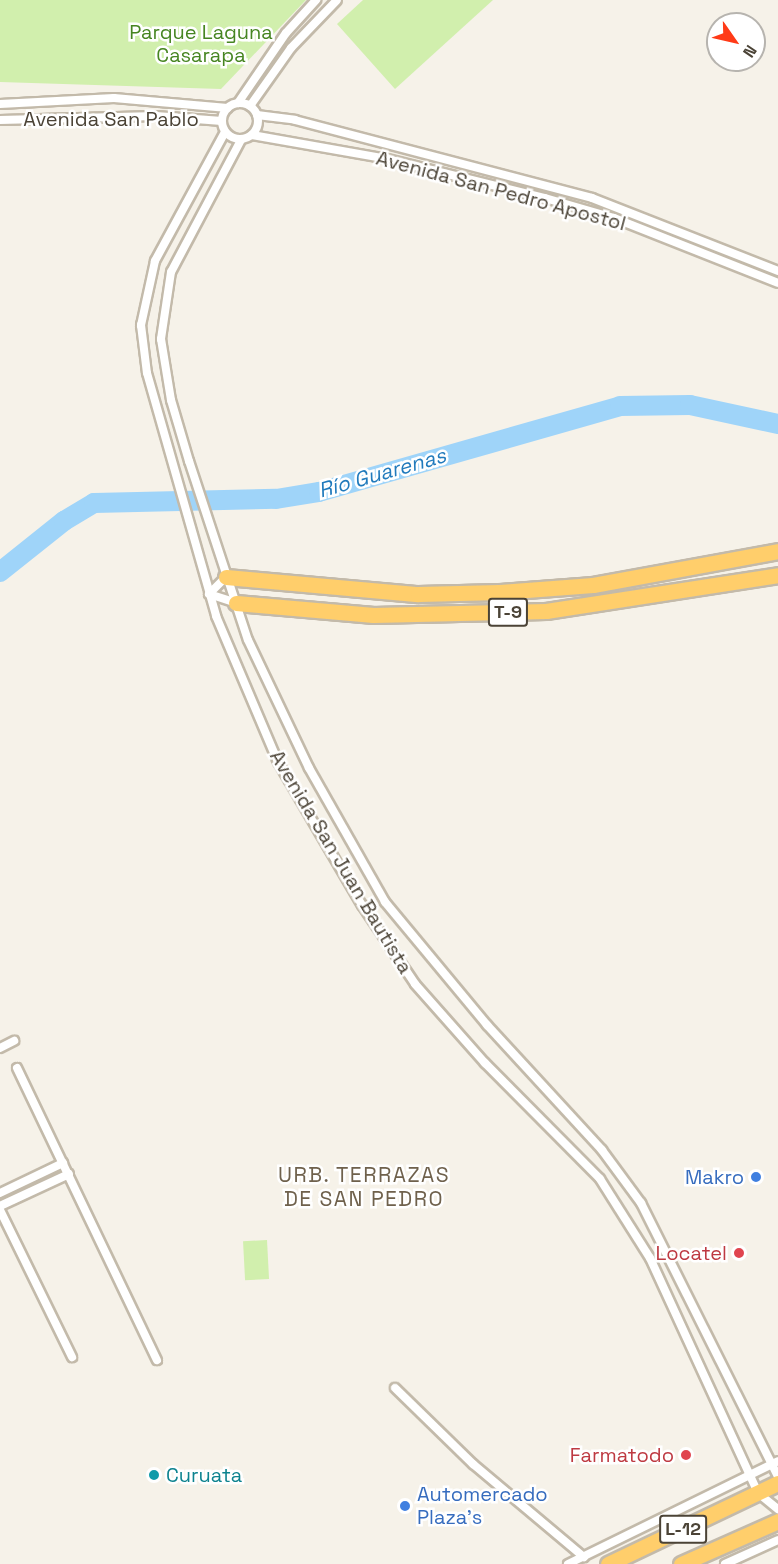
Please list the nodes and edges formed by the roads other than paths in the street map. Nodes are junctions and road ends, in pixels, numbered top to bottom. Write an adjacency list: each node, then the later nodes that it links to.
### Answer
1 (316, 0): 3 (street)
2 (337, 0): 5 (street)
3 (238, 103): 5 (street); 6 (street)
4 (0, 104): 6 (street, Avenida San Pablo)
5 (250, 106): 7 (street)
6 (228, 108): 9 (street)
7 (257, 115): 11 (street); 13 (street, Avenida San Pedro Apostol)
8 (0, 120): 9 (street, Avenida San Pablo)
9 (222, 121): 10 (street)
10 (225, 132): 12 (street); 18 (street, Avenida San Juan Bautista)
11 (252, 135): 12 (street); 14 (street, Avenida San Pedro Apostol)
12 (241, 140): 17 (street, Avenida San Juan Bautista)
13 (778, 271)
14 (778, 283)
15 (778, 551): 17 (highway, T-9)
16 (778, 575): 19 (highway, T-9)
17 (226, 577): 18 (street); 19 (street, Avenida San Juan Bautista)
18 (210, 594): 19 (street, T-9); 31 (street, Avenida San Juan Bautista)
19 (236, 603): 30 (street, Avenida San Juan Bautista)
20 (14, 1041): 21 (street)
21 (0, 1048)
22 (17, 1068): 23 (street)
23 (63, 1163): 24 (street); 25 (street)
24 (69, 1174): 26 (street); 28 (street)
25 (0, 1193)
26 (0, 1208): 27 (street)
27 (72, 1357)
28 (157, 1360)
29 (395, 1388): 38 (street)
30 (775, 1463): 31 (street, L-12); 32 (street, Avenida San Juan Bautista)
31 (751, 1473): 34 (street, Avenida San Juan Bautista); 38 (street, L-12)
32 (778, 1476)
33 (778, 1483): 34 (highway, L-12)
34 (758, 1493): 35 (street); 40 (highway, L-12)
35 (778, 1509)
36 (778, 1521): 41 (highway, L-12)
37 (778, 1540): 42 (street, L-12)
38 (584, 1557): 39 (street, L-12)
39 (568, 1564)
40 (608, 1564)
41 (681, 1564)
42 (725, 1564)

